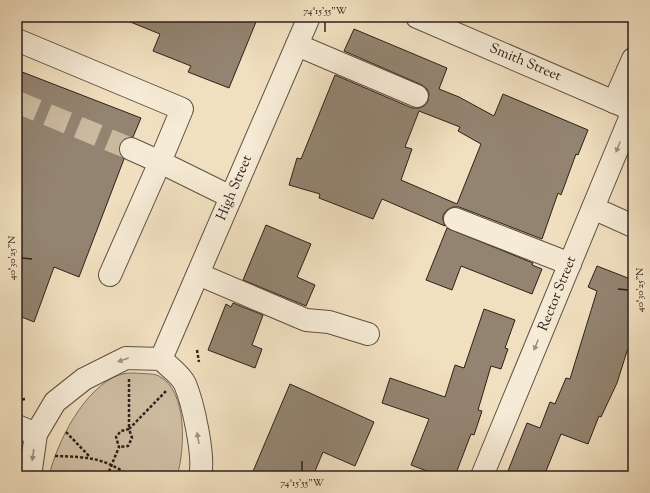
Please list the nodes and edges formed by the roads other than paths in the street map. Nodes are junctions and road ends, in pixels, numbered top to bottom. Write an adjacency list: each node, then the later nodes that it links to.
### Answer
1 (309, 17): 4 (street, High Street)
2 (417, 17): 7 (street, Smith Street)
3 (17, 40): 9 (street)
4 (297, 45): 6 (street); 10 (street, High Street)
5 (633, 59): 7 (street, Rector Street)
6 (417, 96)
7 (627, 108): 11 (street, Rector Street, one-way to 11)
8 (131, 149): 9 (street)
9 (160, 162): 10 (street); 16 (street)
10 (232, 197): 15 (street, High Street)
11 (593, 208): 13 (street); 14 (street, Rector Street)
12 (455, 218): 14 (street)
13 (633, 226)
14 (570, 264): 22 (street, Rector Street, one-way to 22)
15 (198, 274): 17 (street); 18 (street, High Street)
16 (110, 275)
17 (368, 334)
18 (161, 359): 19 (street, one-way to 19); 21 (street, one-way to 18)
19 (26, 430): 20 (street, one-way to 20)
20 (30, 476)
21 (200, 476)
22 (482, 476)

